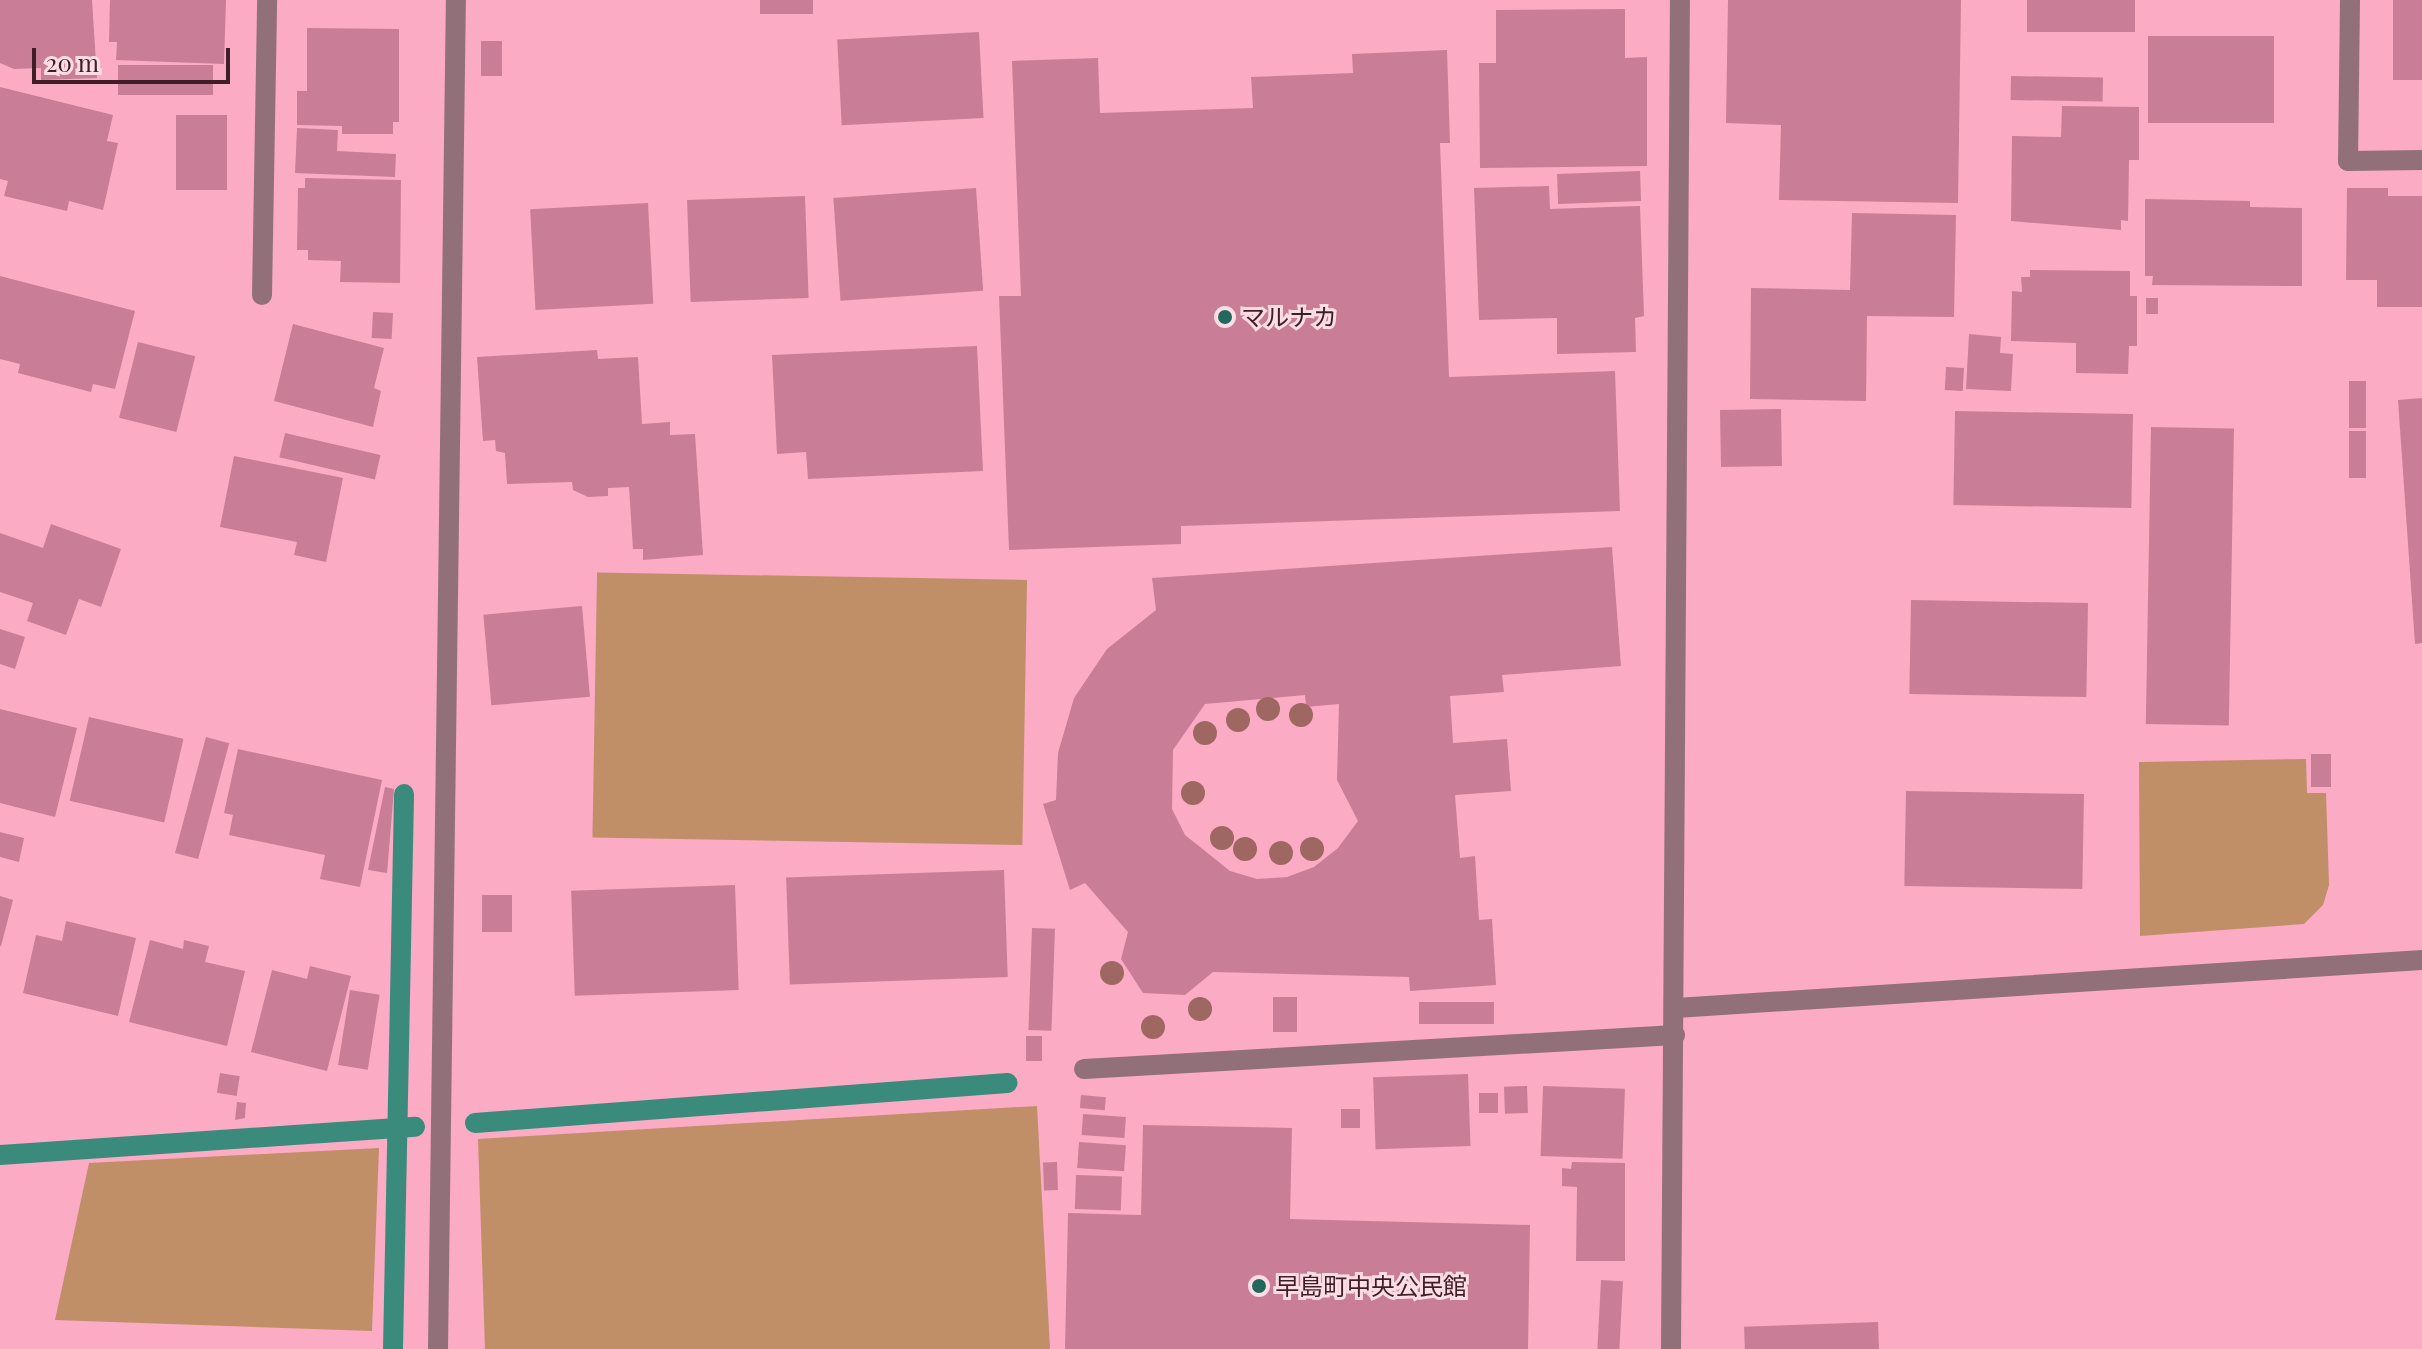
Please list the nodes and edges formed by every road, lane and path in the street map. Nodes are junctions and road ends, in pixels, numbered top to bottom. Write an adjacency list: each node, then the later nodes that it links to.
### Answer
1 (267, 0): 6 (street)
2 (456, 0): 11 (street)
3 (1680, 0): 8 (street)
4 (2350, 0): 5 (street)
5 (2422, 160)
6 (262, 295)
7 (2422, 960): 8 (street)
8 (1676, 1008): 9 (street)
9 (1675, 1035): 10 (street); 12 (street)
10 (1084, 1069)
11 (438, 1349)
12 (1671, 1349)

